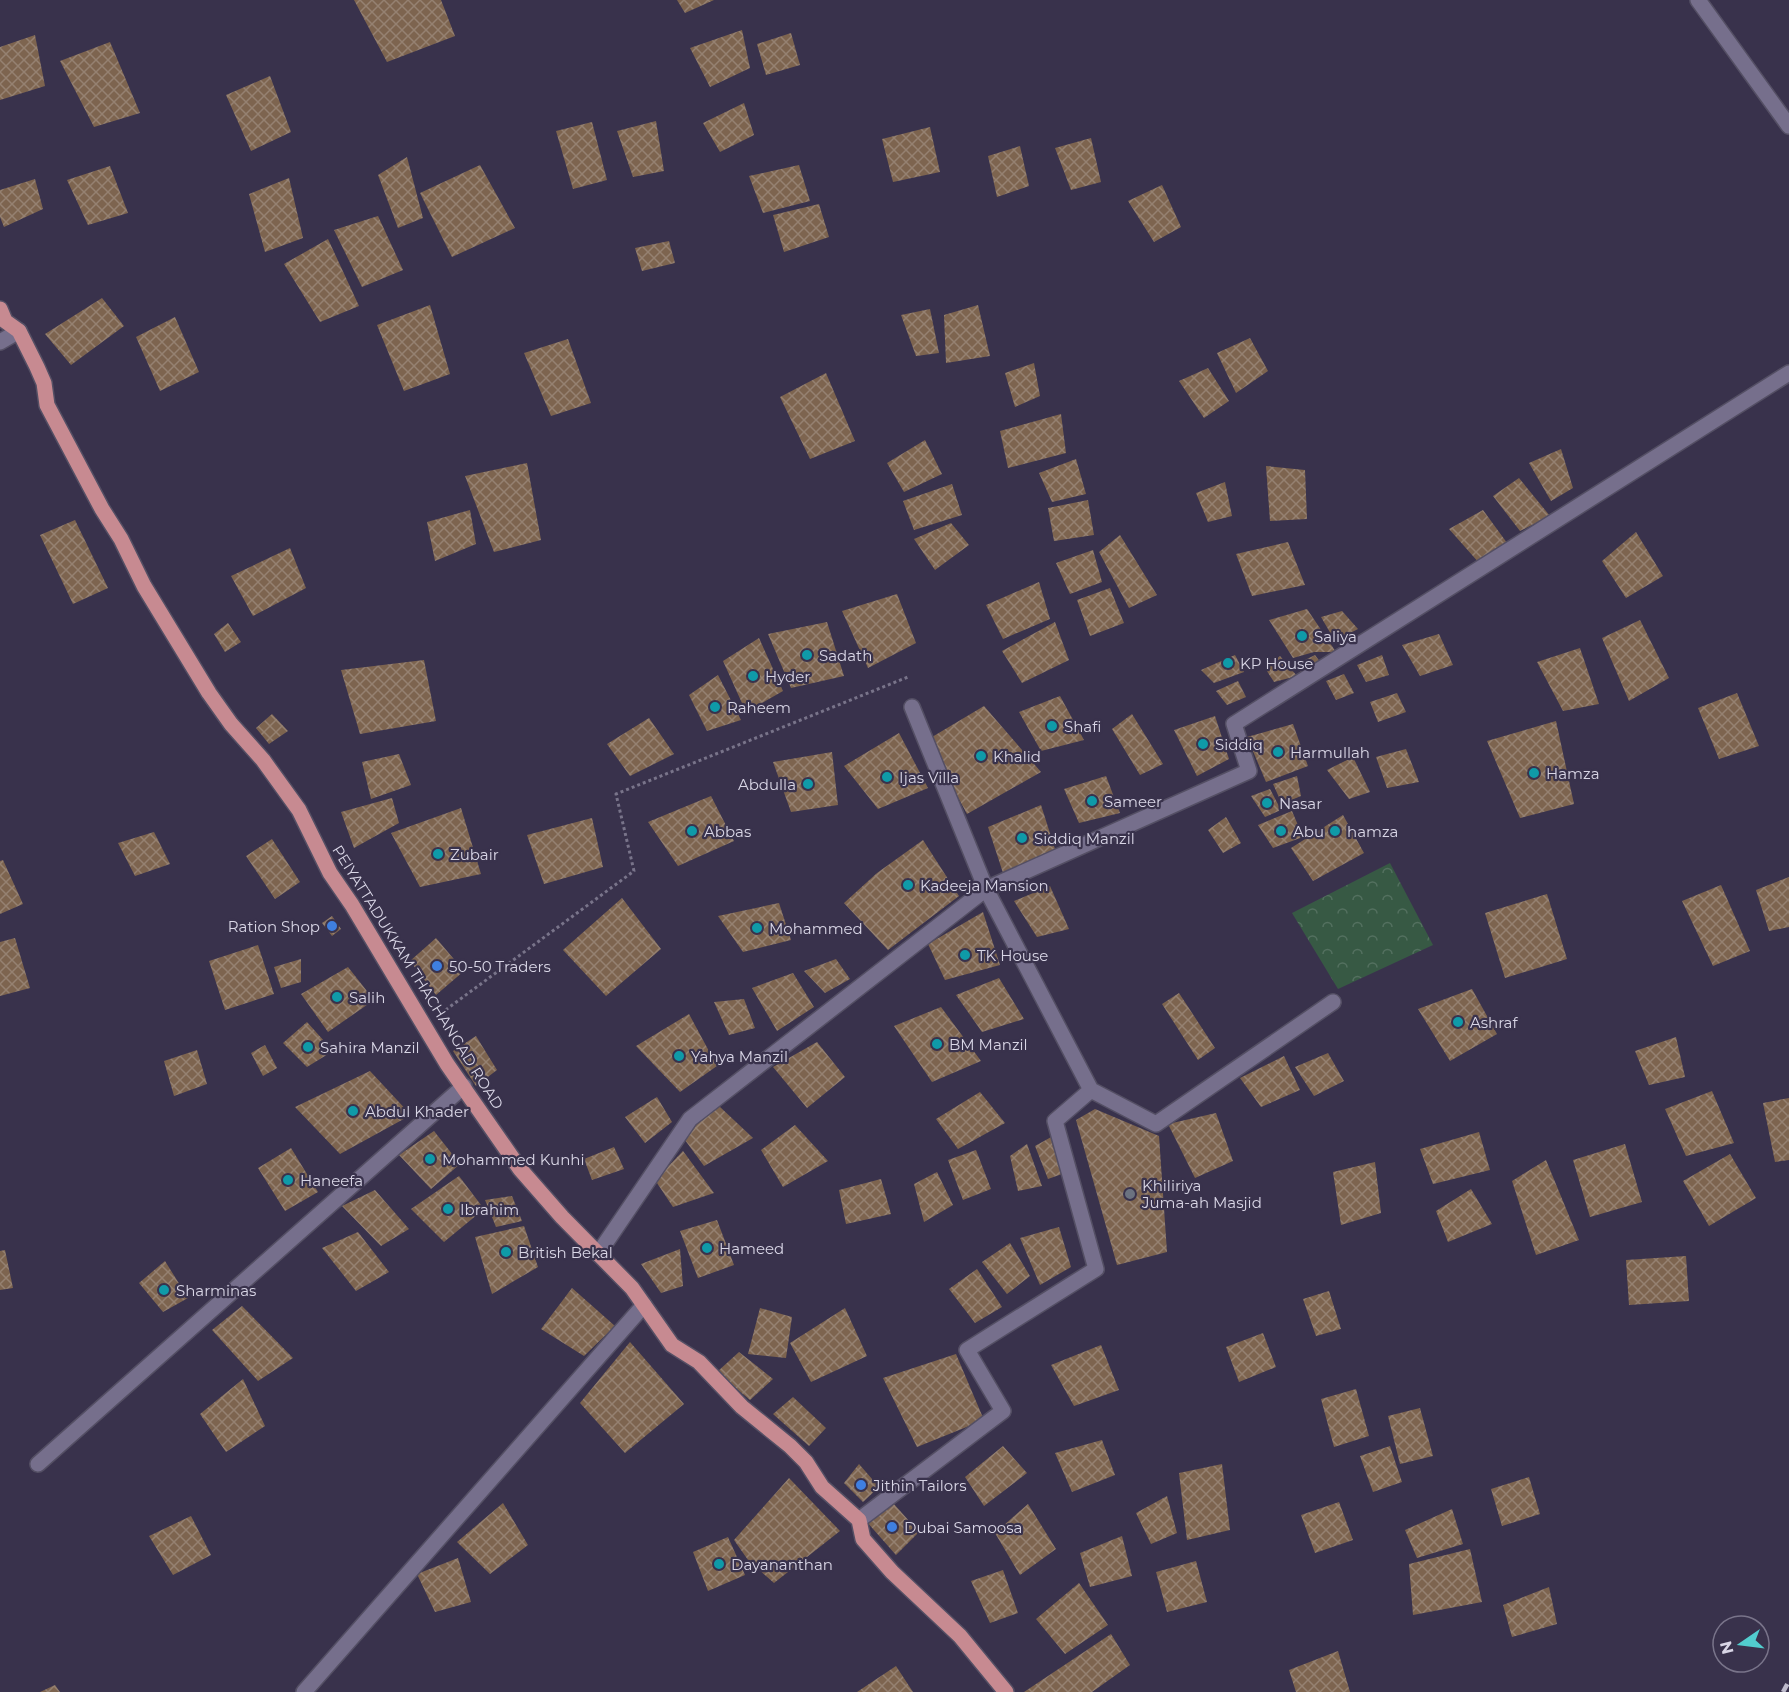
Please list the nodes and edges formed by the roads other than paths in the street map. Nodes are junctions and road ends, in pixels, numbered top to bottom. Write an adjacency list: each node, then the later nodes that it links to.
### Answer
1 (1698, 0): 2 (street)
2 (1789, 126)
3 (0, 309): 4 (main road, PEIYATTADUKKAM THACHANGAD ROAD)
4 (19, 331): 5 (street); 10 (main road, PEIYATTADUKKAM THACHANGAD ROAD)
5 (0, 342)
6 (1789, 373): 8 (street)
7 (912, 707): 8 (street)
8 (986, 890): 11 (street); 12 (street)
9 (1333, 1002): 11 (street)
10 (464, 1086): 12 (main road, PEIYATTADUKKAM THACHANGAD ROAD); 14 (street)
11 (1091, 1090): 15 (street)
12 (598, 1254): 13 (main road, PEIYATTADUKKAM THACHANGAD ROAD)
13 (644, 1305): 15 (main road, PEIYATTADUKKAM THACHANGAD ROAD); 16 (street)
14 (38, 1464)
15 (859, 1520): 17 (main road, PEIYATTADUKKAM THACHANGAD ROAD)
16 (304, 1692)
17 (1006, 1692)

